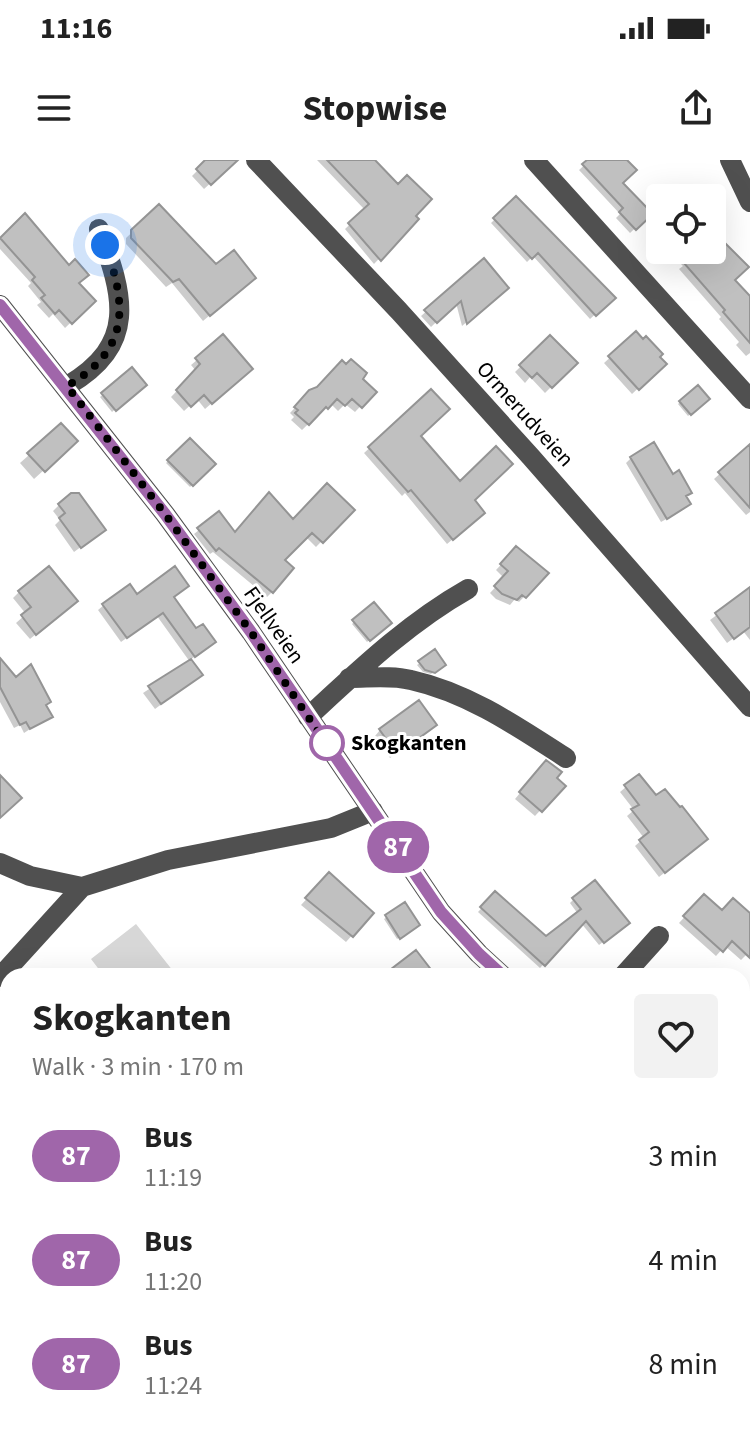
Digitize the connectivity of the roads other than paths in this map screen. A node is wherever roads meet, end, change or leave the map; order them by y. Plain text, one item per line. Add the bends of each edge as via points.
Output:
1 (256, 160) edge
2 (534, 160) edge
3 (730, 160) edge
4 (750, 202) edge
5 (99, 229) dead end
6 (0, 305) edge
7 (67, 386) junction
8 (750, 399) edge
9 (468, 589) dead end
10 (349, 678) junction
11 (750, 707) edge
12 (308, 717) junction
13 (566, 758) dead end
14 (373, 811) junction
15 (0, 863) edge
16 (82, 887) junction
17 (659, 936) dead end
18 (8, 968) edge
19 (494, 968) edge
20 (630, 968) edge

1 - 11 street, Ormerudveien via 491,412
2 - 8 street
3 - 4 street
5 - 7 street via 116,283 116,339 104,358
6 - 7 street, Fjellveien
7 - 12 street, Fjellveien
9 - 10 street via 424,616
10 - 12 street
10 - 13 street via 390,677 451,693 486,708
12 - 14 street, Fjellveien
14 - 16 street via 331,828 168,860
14 - 19 street, Fjellveien via 441,912
15 - 16 street via 30,876
16 - 18 street
17 - 20 street

